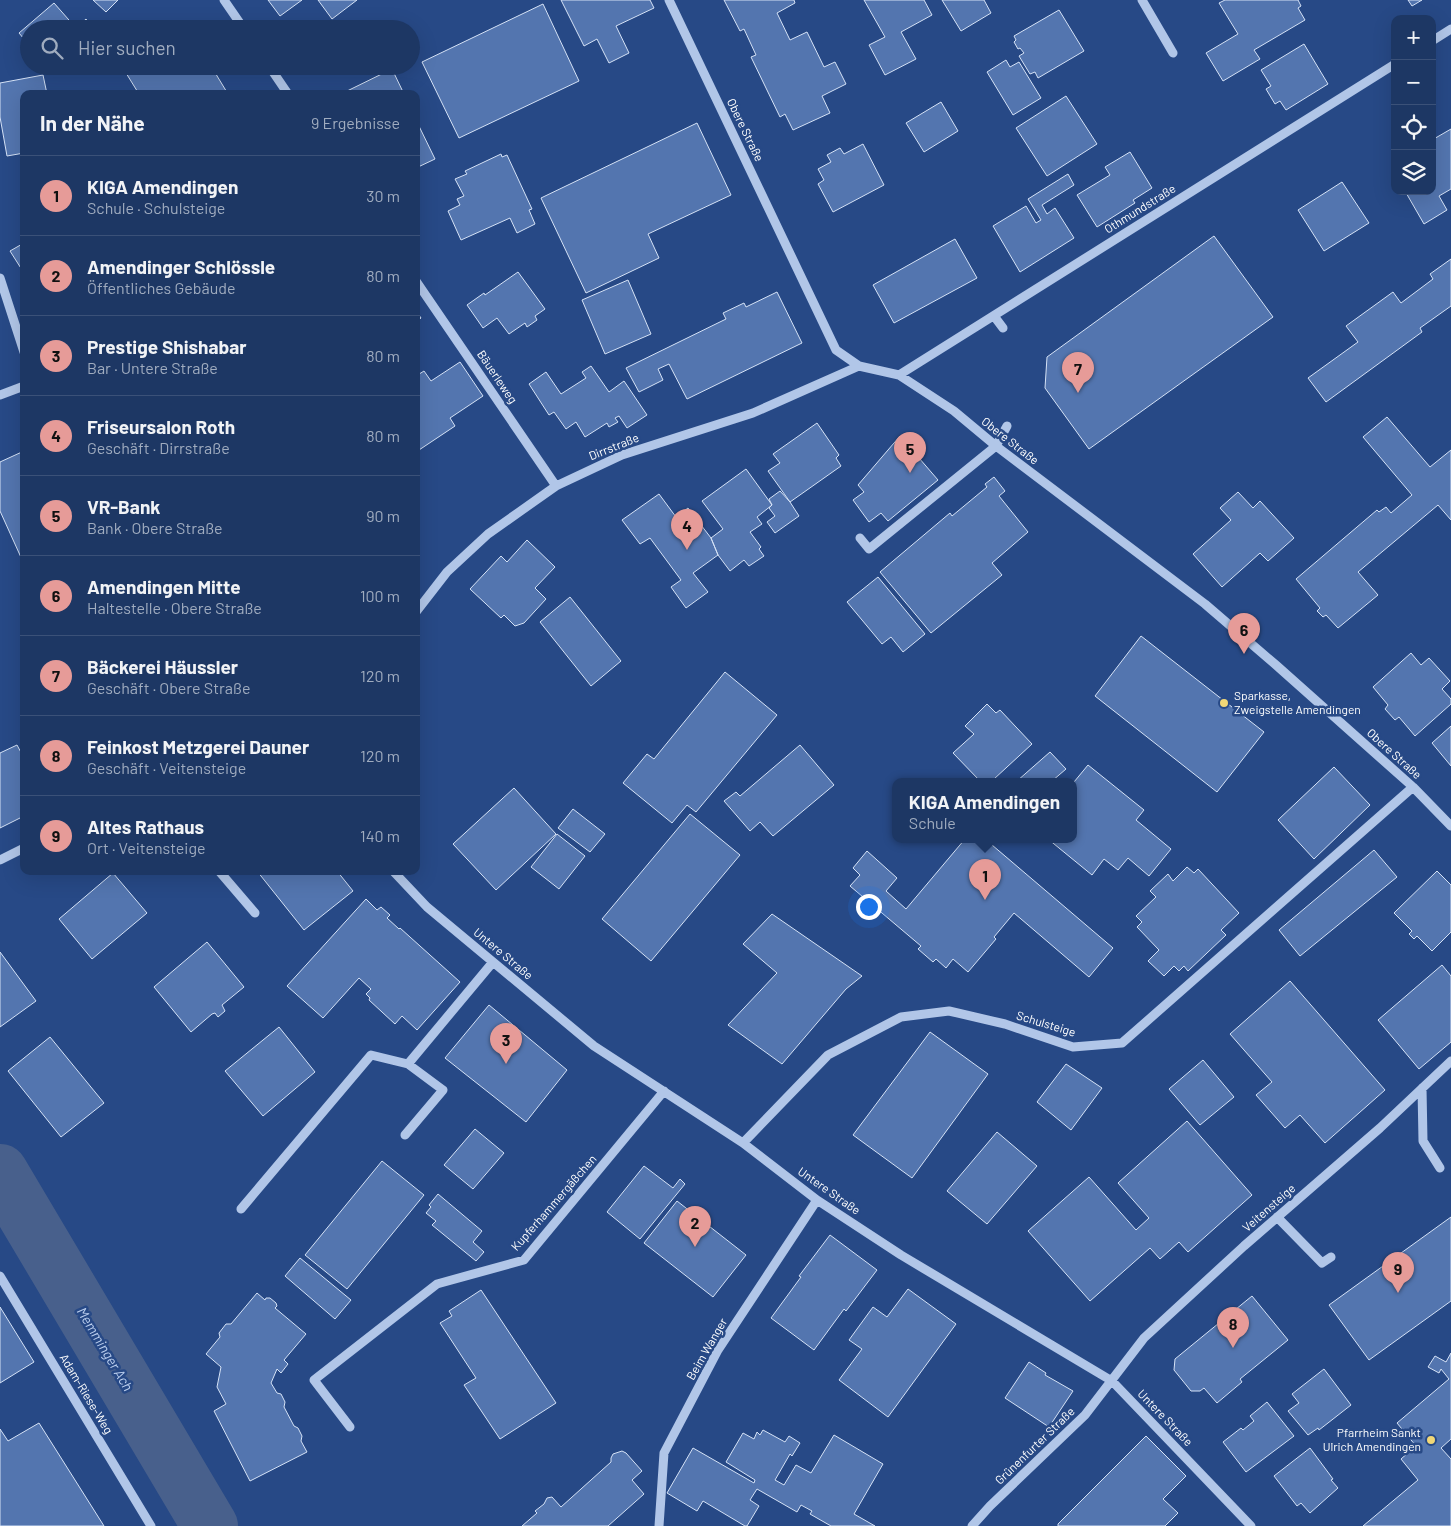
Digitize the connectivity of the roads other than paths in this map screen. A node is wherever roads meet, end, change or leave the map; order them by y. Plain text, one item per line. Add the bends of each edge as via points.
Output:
1 (224, 0) edge
2 (669, 0) edge
3 (1142, 0) edge
4 (238, 20) edge
5 (1451, 29) edge
6 (1436, 38) edge
7 (1173, 53) dead end
8 (1391, 67) edge
9 (275, 75) edge
10 (285, 90) edge
11 (0, 278) edge
12 (420, 287) edge
13 (994, 316) junction
14 (1003, 328) dead end
15 (20, 340) edge
16 (859, 366) junction
17 (899, 375) junction
18 (20, 388) edge
19 (0, 395) edge
20 (1007, 426) dead end
21 (996, 446) junction
22 (556, 486) junction
23 (860, 538) dead end
24 (420, 607) edge
25 (1413, 787) junction
26 (1451, 826) edge
27 (20, 850) edge
28 (0, 860) edge
29 (222, 875) edge
30 (397, 875) edge
31 (255, 913) dead end
32 (493, 962) junction
33 (1451, 1061) edge
34 (408, 1064) junction
35 (1422, 1088) junction
36 (664, 1091) junction
37 (405, 1135) dead end
38 (743, 1143) junction
39 (1440, 1168) dead end
40 (817, 1200) junction
41 (241, 1209) dead end
42 (1277, 1217) junction
43 (1331, 1257) dead end
44 (0, 1276) edge
45 (1112, 1381) junction
46 (350, 1427) dead end
47 (151, 1526) edge
48 (660, 1526) edge
49 (972, 1526) edge
50 (1251, 1526) edge

1 - 4 street
2 - 16 street, Obere Straße via 836,350
3 - 7 street
5 - 6 street
8 - 13 street, Othmundstraße
9 - 10 street
11 - 15 street
12 - 22 street, Bäuerleweg
13 - 14 street
13 - 17 street, Othmundstraße
16 - 17 street, Obere Straße
16 - 22 street, Dirrstraße via 753,413 622,455
17 - 21 street, Obere Straße via 954,411
18 - 19 street
20 - 21 street
21 - 23 street via 869,549
21 - 25 street, Obere Straße via 1205,604
22 - 24 street, Dirrstraße via 488,534 447,572
25 - 26 street, Obere Straße
25 - 38 street, Schulsteige via 1122,1043 1073,1047 1005,1024 949,1011 900,1016 828,1055
27 - 28 street
29 - 31 street
30 - 32 street, Untere Straße via 427,907
32 - 34 street
32 - 36 street, Untere Straße via 594,1046
33 - 35 street, Veitensteige
34 - 37 street via 443,1090
34 - 41 street via 371,1055
35 - 39 street via 1423,1141
35 - 42 street, Veitensteige
36 - 38 street, Untere Straße
36 - 46 street, Kupferhammergäßchen via 524,1260 437,1284 314,1380
38 - 40 street, Untere Straße
40 - 45 street, Untere Straße via 901,1255
40 - 48 street, Beim Wanger via 718,1350 664,1453
42 - 43 street via 1322,1263
42 - 45 street, Veitensteige via 1144,1338
44 - 47 street, Adam-Riese-Weg
45 - 49 street, Grünenfurter Straße via 1085,1415
45 - 50 street, Untere Straße

